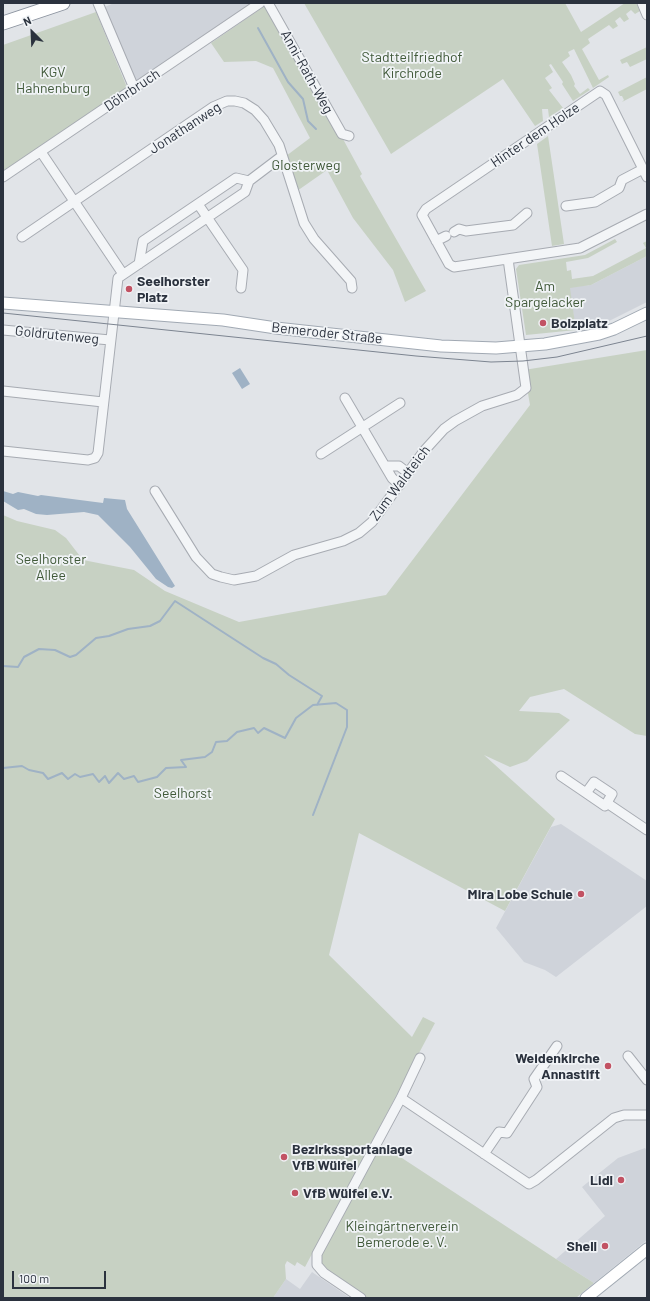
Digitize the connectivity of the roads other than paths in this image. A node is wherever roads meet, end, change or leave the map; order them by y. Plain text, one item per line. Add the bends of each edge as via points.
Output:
1 (37, 3) edge
2 (63, 3) edge
3 (98, 3) edge
4 (260, 3) edge
5 (268, 3) edge
6 (642, 3) edge
7 (3, 14) edge
8 (647, 15) edge
9 (3, 23) edge
10 (134, 88) junction
11 (349, 136) dead end
12 (41, 152) junction
13 (282, 156) junction
14 (645, 173) edge
15 (3, 177) edge
16 (249, 181) junction
17 (74, 203) junction
18 (198, 204) junction
19 (566, 206) dead end
20 (527, 212) dead end
21 (647, 214) edge
22 (208, 218) junction
23 (454, 232) dead end
24 (446, 236) dead end
25 (22, 237) dead end
26 (436, 241) junction
27 (508, 259) junction
28 (139, 264) junction
29 (123, 274) junction
30 (241, 288) dead end
31 (352, 288) dead end
32 (3, 303) edge
33 (114, 311) junction
34 (647, 313) edge
35 (3, 330) edge
36 (110, 340) junction
37 (521, 347) junction
38 (3, 392) edge
39 (346, 398) dead end
40 (104, 402) junction
41 (400, 403) dead end
42 (362, 428) junction
43 (3, 451) edge
44 (321, 454) dead end
45 (385, 466) junction
46 (408, 473) junction
47 (400, 485) junction
48 (155, 491) dead end
49 (561, 776) dead end
50 (586, 793) junction
51 (607, 803) junction
52 (647, 830) edge
53 (557, 1046) dead end
54 (628, 1056) dead end
55 (420, 1058) dead end
56 (647, 1080) edge
57 (401, 1098) junction
58 (647, 1115) edge
59 (484, 1154) junction
60 (647, 1249) edge
61 (361, 1298) edge
62 (586, 1298) edge

1 - 7 highway
2 - 9 highway
3 - 10 street
4 - 10 street, Döhrbruch
5 - 11 street, Anni-Rath-Weg via 342,134
6 - 8 street
10 - 12 street, Döhrbruch
12 - 15 street, Döhrbruch
12 - 17 street
13 - 16 street
13 - 17 street, Jonathanweg via 274,135 255,110 244,103 227,101 213,107
13 - 31 street via 304,222 314,239 351,281
14 - 19 street, Hinter dem Holze via 622,180 619,188 595,202
14 - 26 street, Hinter dem Holze via 606,95 599,92 424,210 422,216
16 - 18 street via 236,178
16 - 22 street via 245,192
17 - 25 street, Jonathanweg
17 - 29 street
18 - 22 street
18 - 28 street via 143,242
20 - 23 street via 513,225 466,231 460,229
21 - 27 street, Hinter dem Holze via 580,248
22 - 28 street
22 - 30 street via 243,270
24 - 26 street
26 - 27 street, Hinter dem Holze via 452,267
27 - 37 street
28 - 29 street
29 - 33 street via 118,278
32 - 33 main road, Bemeroder Straße
33 - 36 street
33 - 37 main road, Bemeroder Straße via 223,320 441,346
34 - 37 main road, Bemeroder Straße via 605,332
35 - 36 street, Goldrutenweg
36 - 40 street
37 - 46 street, Zum Waldteich via 526,388 517,395 482,406 455,420 434,439
38 - 40 street
39 - 42 street
40 - 43 street via 98,453 95,458 88,460
41 - 42 street
42 - 44 street
42 - 45 street
45 - 46 street via 399,466
45 - 47 street
46 - 47 street, Zum Waldteich
47 - 48 street, Zum Waldteich via 372,522 358,533 343,541 294,556 256,576 234,580 212,574 204,567
49 - 50 street
50 - 51 street via 605,806
50 - 51 street via 594,782 612,794
51 - 52 street
53 - 59 street via 534,1079 537,1088 507,1133 499,1132
54 - 56 street
55 - 57 street
57 - 59 street
57 - 61 street via 317,1254 317,1265 320,1269
58 - 59 street via 624,1115 614,1118 529,1184
60 - 62 main road

